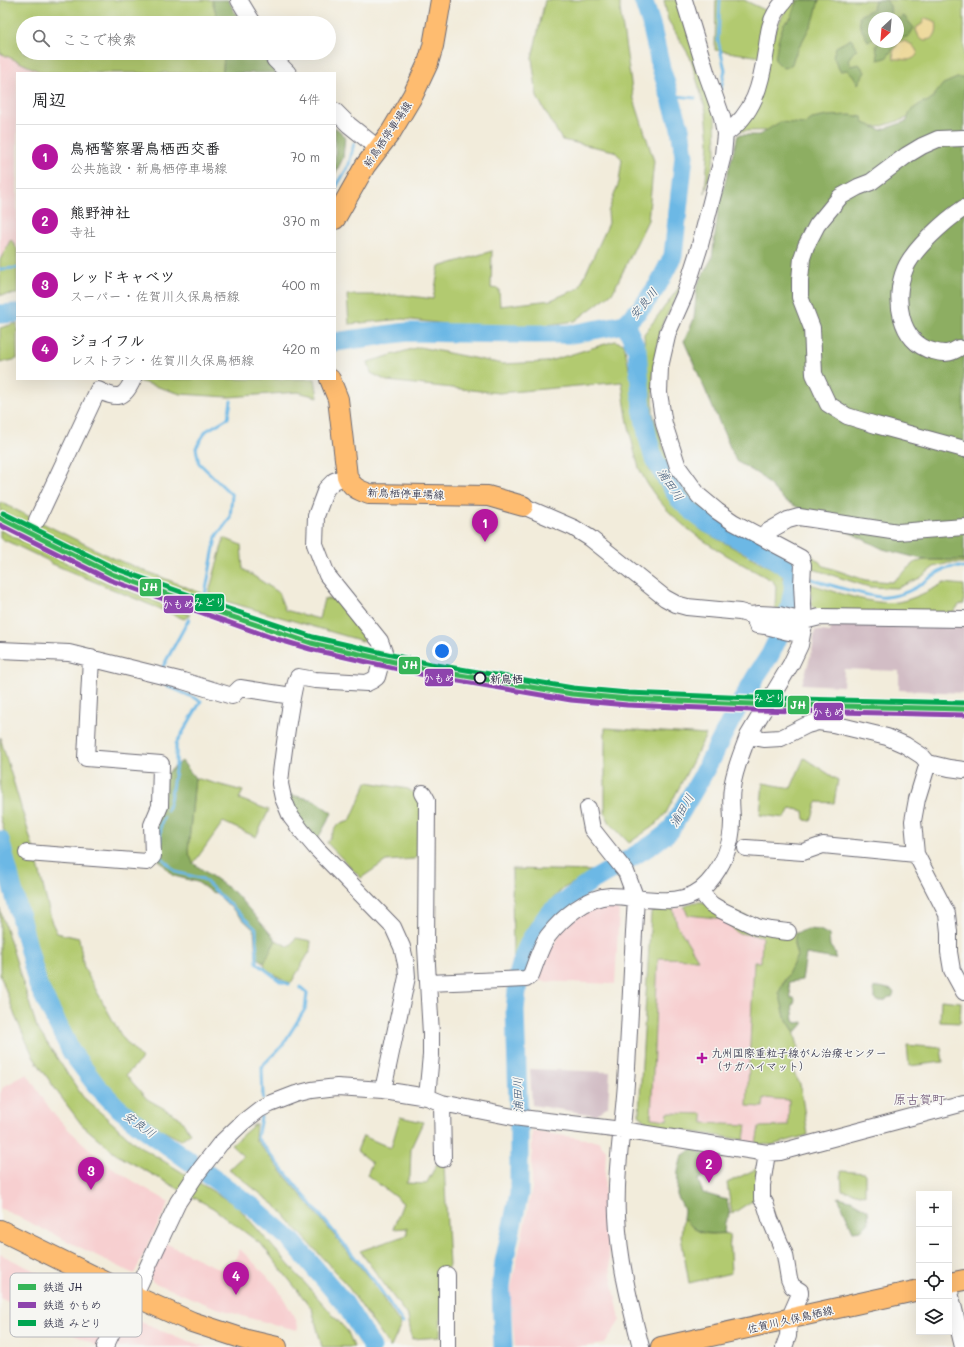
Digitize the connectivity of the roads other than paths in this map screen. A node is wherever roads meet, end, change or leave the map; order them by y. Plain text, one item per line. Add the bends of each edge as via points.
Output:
1 (239, 0) edge
2 (441, 0) edge
3 (684, 0) edge
4 (785, 0) edge
5 (249, 16) edge
6 (275, 60) edge
7 (287, 72) edge
8 (336, 111) edge
9 (725, 134) junction
10 (964, 138) edge
11 (379, 148) junction
12 (964, 208) edge
13 (336, 217) edge
14 (959, 348) dead end
15 (132, 380) edge
16 (330, 380) edge
17 (964, 448) edge
18 (347, 476) junction
19 (523, 506) joint
20 (37, 520) dead end
21 (964, 527) edge
22 (760, 536) junction
23 (964, 619) edge
24 (791, 625) junction
25 (0, 650) edge
26 (91, 658) junction
27 (292, 696) junction
28 (748, 736) junction
29 (928, 763) junction
30 (964, 770) edge
31 (423, 793) dead end
32 (588, 808) dead end
33 (746, 848) dead end
34 (27, 853) dead end
35 (916, 854) junction
36 (700, 891) junction
37 (636, 899) junction
38 (788, 932) dead end
39 (428, 983) junction
40 (964, 992) edge
41 (383, 1090) junction
42 (435, 1100) junction
43 (964, 1103) edge
44 (622, 1130) junction
45 (767, 1153) junction
46 (443, 1159) dead end
47 (0, 1230) edge
48 (87, 1273) edge
49 (447, 1275) dead end
50 (142, 1279) edge
51 (964, 1280) edge
52 (916, 1291) edge
53 (954, 1293) edge
54 (142, 1300) edge
55 (789, 1319) junction
56 (110, 1337) edge
57 (105, 1347) edge
58 (277, 1347) edge
59 (447, 1347) edge
60 (641, 1347) edge
61 (661, 1347) edge
62 (784, 1347) edge
63 (963, 1347) edge

1 - 5 street
2 - 11 main road, 新鳥栖停車場線 via 428,63 392,132
3 - 9 street via 722,117
4 - 9 street via 771,24 759,84 752,105 736,126
6 - 7 street
8 - 11 street via 349,125
9 - 22 street via 723,155 699,249 684,296 668,332 660,367 659,392 664,424 678,467 699,496 733,522
10 - 17 street via 938,139 922,146 871,182 840,197 817,225 806,246 802,258 800,297 812,328 814,374 828,404 847,416
11 - 13 main road, 新鳥栖停車場線 via 365,166
12 - 14 street via 939,226 910,258 904,270 899,293 900,316 910,337 927,350 942,354
15 - 20 street via 126,393 119,396 112,397 98,390
16 - 18 main road via 338,399
18 - 19 main road, 新鳥栖停車場線 via 358,490 369,494 488,496
18 - 27 street via 334,481 326,489 316,516 316,544 327,575 380,641 384,652 377,677 367,684 298,677
19 - 24 street via 574,528 590,538 676,604 740,612 754,618 757,625
21 - 22 street via 898,532 799,517 788,520
22 - 24 street via 801,558 802,584
23 - 24 street via 820,617
24 - 28 street via 800,645
25 - 26 street via 69,654
26 - 27 street via 232,696 240,688
26 - 34 street via 86,758 160,764 160,806 152,825 153,856 148,862
27 - 41 street via 280,784 291,817 317,849 393,927 401,942 405,958 407,977
28 - 29 street via 764,739 781,738 818,722 833,724 887,737 905,745
28 - 36 street via 731,789 732,823 729,846 716,872
29 - 30 street
29 - 35 street via 913,821
31 - 39 street via 426,800
32 - 37 street via 592,829 626,872
33 - 35 street via 803,852 823,845
35 - 40 street via 947,914 952,970
36 - 37 street via 678,900
36 - 38 street via 711,904 757,927
37 - 39 street via 609,896 594,899 575,910 547,937 531,975 519,980
37 - 44 street
39 - 42 street via 432,1034 430,1074
41 - 42 street
41 - 50 street via 337,1087 312,1090 270,1104 242,1123 220,1144 183,1194
42 - 44 street via 513,1117
42 - 46 street
43 - 45 street via 780,1152
44 - 45 street
44 - 60 street via 618,1149 616,1190 618,1231 624,1273
45 - 55 street via 762,1199 784,1255 789,1279 792,1286 800,1291
47 - 48 main road
49 - 59 street
51 - 53 main road
52 - 55 main road, 佐賀川久保鳥栖線
53 - 63 street
54 - 58 main road via 192,1322
55 - 61 main road, 佐賀川久保鳥栖線
55 - 62 street via 788,1336
56 - 57 street

